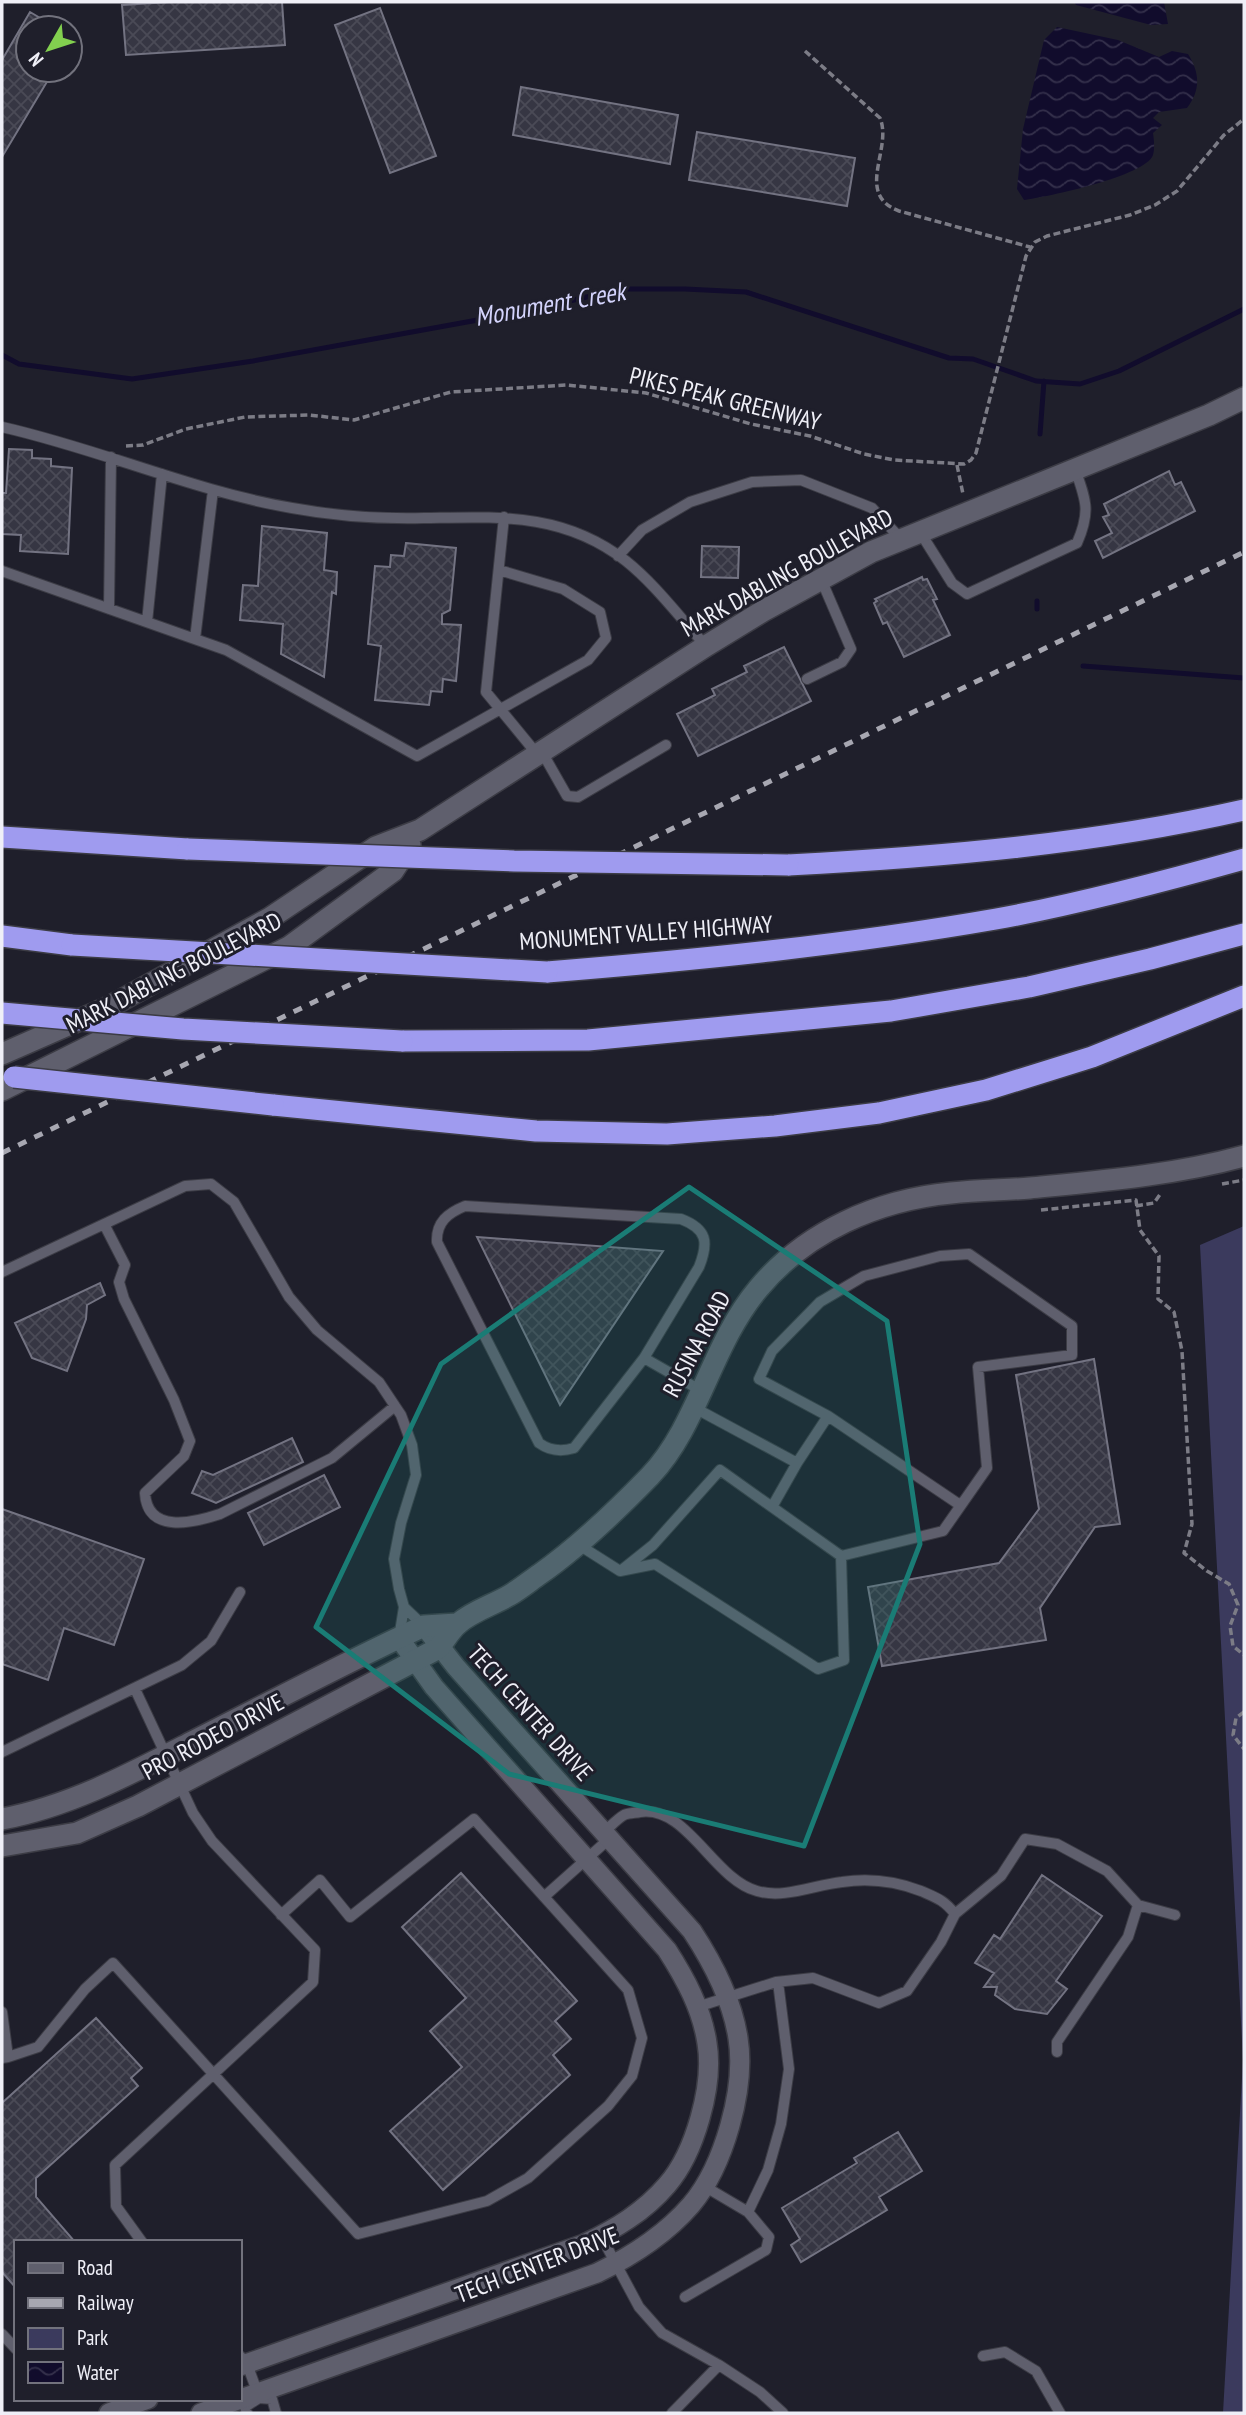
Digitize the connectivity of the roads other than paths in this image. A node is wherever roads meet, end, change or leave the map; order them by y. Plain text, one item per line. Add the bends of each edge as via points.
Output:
1 (1244, 398) edge
2 (2, 427) edge
3 (111, 457) junction
4 (1075, 469) junction
5 (162, 474) junction
6 (213, 490) junction
7 (504, 517) junction
8 (910, 535) junction
9 (618, 556) junction
10 (499, 569) junction
11 (2, 571) edge
12 (821, 579) junction
13 (109, 609) junction
14 (147, 622) junction
15 (195, 639) junction
16 (706, 646) junction
17 (807, 679) dead end
18 (499, 708) junction
19 (666, 745) dead end
20 (540, 753) junction
21 (1244, 810) edge
22 (420, 830) junction
23 (2, 837) edge
24 (1244, 859) edge
25 (1244, 934) edge
26 (2, 936) edge
27 (1244, 996) edge
28 (2, 1013) edge
29 (2, 1054) edge
30 (2, 1076) edge
31 (2, 1090) edge
32 (1244, 1156) edge
33 (104, 1224) junction
34 (2, 1272) edge
35 (644, 1358) junction
36 (696, 1399) junction
37 (395, 1406) junction
38 (828, 1416) junction
39 (797, 1464) junction
40 (960, 1505) junction
41 (772, 1507) junction
42 (579, 1545) junction
43 (841, 1556) junction
44 (620, 1571) junction
45 (240, 1592) dead end
46 (404, 1607) junction
47 (457, 1624) junction
48 (424, 1626) junction
49 (399, 1638) junction
50 (439, 1648) junction
51 (415, 1661) junction
52 (135, 1689) junction
53 (2, 1752) edge
54 (165, 1756) junction
55 (180, 1784) junction
56 (2, 1819) edge
57 (607, 1836) junction
58 (2, 1846) edge
59 (587, 1859) junction
60 (545, 1896) junction
61 (1138, 1905) junction
62 (955, 1914) junction
63 (281, 1915) junction
64 (1175, 1915) dead end
65 (778, 1982) junction
66 (726, 1997) junction
67 (697, 2007) junction
68 (2, 2012) edge
69 (1057, 2052) dead end
70 (5, 2057) edge
71 (214, 2074) junction
72 (703, 2185) junction
73 (748, 2212) junction
74 (601, 2236) junction
75 (141, 2240) edge
76 (614, 2264) junction
77 (685, 2297) dead end
78 (2, 2334) edge
79 (14, 2347) edge
80 (984, 2356) dead end
81 (242, 2362) edge
82 (719, 2365) junction
83 (258, 2396) junction
84 (142, 2401) edge
85 (241, 2401) edge
86 (242, 2401) edge
87 (109, 2413) edge
88 (201, 2413) edge
89 (247, 2413) edge
90 (276, 2413) edge
91 (672, 2413) edge
92 (783, 2413) edge
93 (1060, 2413) edge

1 - 4 street, MARK DABLING BOULEVARD
2 - 3 lane
3 - 5 lane
3 - 13 lane
4 - 8 street, MARK DABLING BOULEVARD
4 - 8 lane via 1087,501 1084,527 1076,543 967,594
5 - 6 lane
5 - 14 lane
6 - 7 lane via 333,514
6 - 15 lane
7 - 9 lane via 563,528
7 - 10 lane
8 - 9 lane via 872,508 801,480 752,482 690,502 642,530
8 - 12 street, MARK DABLING BOULEVARD
9 - 16 lane
10 - 18 lane via 486,692
10 - 18 lane via 564,589 600,612 606,638 588,660
11 - 13 lane
12 - 16 street, MARK DABLING BOULEVARD
12 - 17 lane via 851,649 842,663
13 - 14 lane
14 - 15 lane
15 - 18 lane via 226,650 417,756
16 - 20 street, MARK DABLING BOULEVARD
18 - 20 lane
19 - 20 lane via 578,797 568,796
20 - 22 street, MARK DABLING BOULEVARD
21 - 23 highway, bridge via 1055,844 788,865 514,861
22 - 29 street, MARK DABLING BOULEVARD via 376,847 270,918 108,1007
22 - 31 street, MARK DABLING BOULEVARD via 393,871 289,947
24 - 26 highway, MONUMENT VALLEY HIGHWAY, bridge via 997,918 832,944 547,972 72,945
25 - 28 highway, bridge via 1029,987 891,1011 588,1040 402,1041
27 - 30 highway, bridge via 1092,1058 986,1090 878,1113 667,1134 536,1131
32 - 36 street, RUSINA ROAD via 1185,1169 952,1193 875,1208 812,1240 757,1289 734,1323
33 - 34 lane
33 - 37 lane via 186,1186 211,1184 233,1202 289,1297 317,1330 379,1382
33 - 37 lane via 125,1265 119,1282 124,1299 190,1441 184,1456 145,1493 145,1505 153,1515 176,1524 220,1514 332,1458
35 - 35 lane via 574,1448 565,1451 538,1443 437,1242 441,1222 465,1206 681,1219 694,1224 701,1231 705,1253
35 - 36 lane
36 - 39 lane
36 - 42 street, RUSINA ROAD via 676,1442 653,1473
37 - 46 lane via 412,1445 416,1475 394,1559
38 - 39 lane
38 - 40 lane
38 - 40 lane via 759,1379 772,1352 820,1301 863,1276 940,1256 969,1254 1072,1326 1072,1355 978,1367 987,1468
39 - 41 lane
40 - 43 lane via 943,1531
41 - 43 lane
41 - 44 lane via 720,1470 653,1545
42 - 44 lane
42 - 47 street, RUSINA ROAD via 509,1595
43 - 44 lane via 844,1660 818,1668 655,1564
45 - 52 lane via 211,1641 182,1665
46 - 48 lane
46 - 49 lane
47 - 48 street, RUSINA ROAD
47 - 50 street, RUSINA ROAD
48 - 49 street, PRO RODEO DRIVE
48 - 50 street, TECH CENTER DRIVE
49 - 51 street, TECH CENTER DRIVE
49 - 54 street, PRO RODEO DRIVE
50 - 51 street, PRO RODEO DRIVE
50 - 57 street, TECH CENTER DRIVE
51 - 55 street, PRO RODEO DRIVE
51 - 59 street, TECH CENTER DRIVE
52 - 53 lane
52 - 54 lane
54 - 55 lane
54 - 56 street, PRO RODEO DRIVE via 75,1799
55 - 58 street, PRO RODEO DRIVE via 77,1833
55 - 63 lane via 212,1841
57 - 59 lane
57 - 62 lane via 625,1814 646,1811 668,1817 692,1836 714,1863 757,1891 893,1881 946,1902
57 - 66 street, TECH CENTER DRIVE via 691,1931 711,1961
59 - 60 lane
59 - 67 street, TECH CENTER DRIVE via 667,1950
60 - 63 lane via 474,1819 350,1917 320,1880
60 - 71 lane via 628,1990 642,2038 632,2076 608,2106 528,2178 487,2201 358,2234
61 - 62 lane via 1107,1871 1057,1844 1025,1839 1001,1876
61 - 64 lane
61 - 69 lane via 1128,1937 1057,2042
62 - 65 lane via 908,1991 879,2003 813,1978
63 - 71 lane via 316,1950 313,1982
65 - 66 lane
65 - 73 lane via 789,2069 768,2170
66 - 67 lane
66 - 72 street, TECH CENTER DRIVE via 738,2039 739,2078 732,2122
67 - 74 street, TECH CENTER DRIVE via 707,2043 708,2076 702,2113 685,2156 658,2194
68 - 70 lane
70 - 71 lane via 38,2046 113,1963
71 - 75 lane via 115,2165 116,2206
72 - 73 lane
72 - 76 street, TECH CENTER DRIVE via 692,2204 658,2236
73 - 77 lane via 769,2237 766,2250
74 - 76 lane
74 - 81 street, TECH CENTER DRIVE
76 - 82 lane via 639,2307 662,2333
76 - 83 street, TECH CENTER DRIVE
78 - 79 lane
80 - 93 lane via 1006,2352 1036,2371
81 - 83 lane
82 - 91 lane
82 - 92 lane
83 - 86 street, TECH CENTER DRIVE
83 - 89 lane via 245,2407
83 - 90 lane via 272,2399
84 - 87 street
85 - 88 street, TECH CENTER DRIVE

